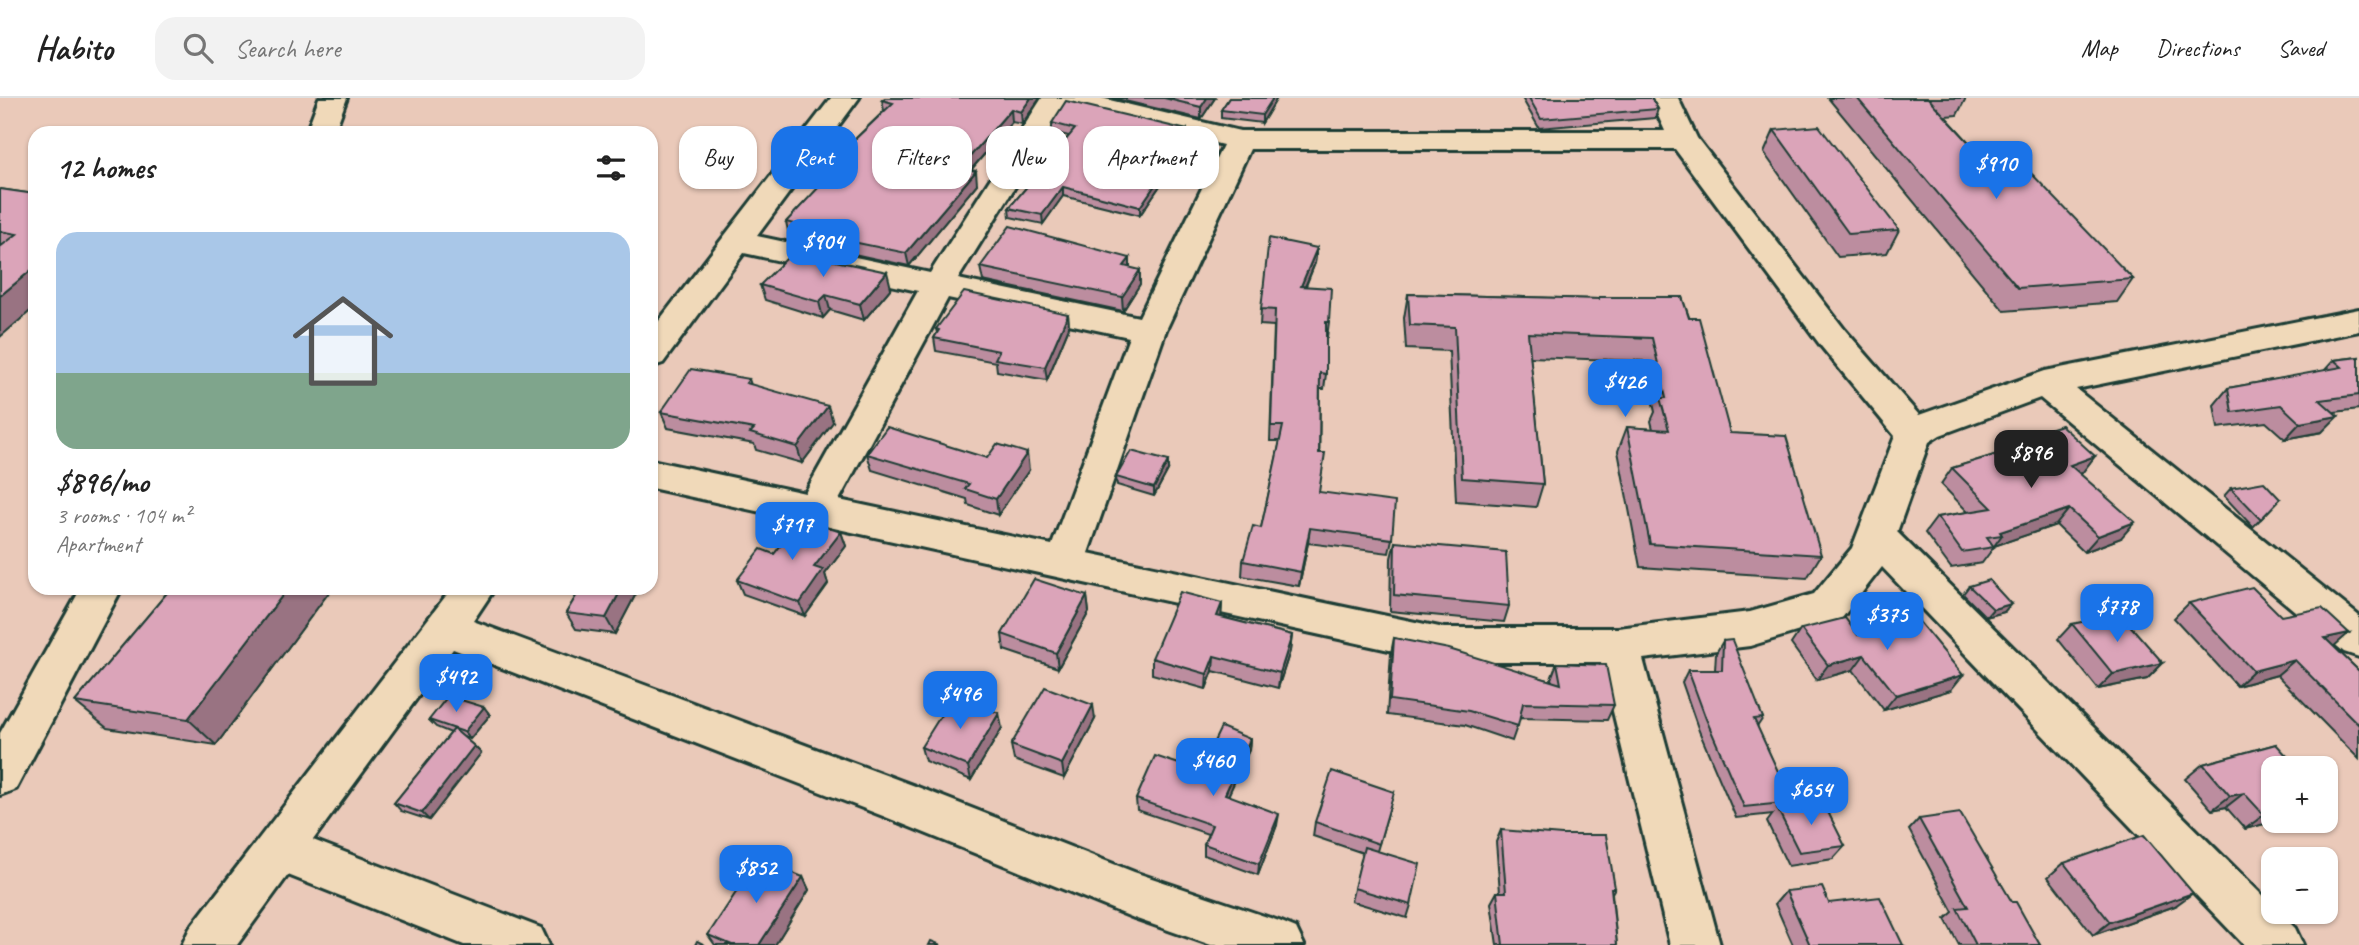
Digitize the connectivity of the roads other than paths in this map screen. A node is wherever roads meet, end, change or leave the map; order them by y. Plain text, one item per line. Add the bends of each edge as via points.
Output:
1 (333, 98) edge
2 (845, 98) edge
3 (1056, 98) edge
4 (1066, 98) edge
5 (1664, 98) edge
6 (323, 126) edge
7 (1240, 140) junction
8 (1683, 140) junction
9 (737, 242) junction
10 (937, 285) junction
11 (2353, 328) edge
12 (1149, 330) junction
13 (658, 346) edge
14 (2045, 383) junction
15 (1914, 434) junction
16 (658, 476) edge
17 (814, 510) junction
18 (1876, 536) junction
19 (1064, 565) junction
20 (98, 595) edge
21 (470, 595) edge
22 (445, 628) junction
23 (2359, 640) edge
24 (1618, 645) junction
25 (0, 775) edge
26 (279, 849) junction
27 (2265, 943) edge
28 (207, 945) edge
29 (524, 945) edge
30 (1279, 945) edge
31 (1695, 945) edge

1 - 6 street
2 - 9 street
3 - 10 street
4 - 7 street
5 - 8 street
7 - 8 street
7 - 12 street
8 - 15 street via 1833,338
9 - 10 street
9 - 13 street
10 - 12 street
10 - 17 street
11 - 14 street
12 - 19 street
14 - 15 street
14 - 23 street
15 - 18 street
16 - 17 street
17 - 19 street
18 - 24 street via 1869,555 1828,606 1750,629
18 - 27 street
19 - 24 street via 1444,645
20 - 25 street
21 - 22 street
22 - 26 street
22 - 30 street via 1133,895
24 - 31 street
26 - 28 street
26 - 29 street

